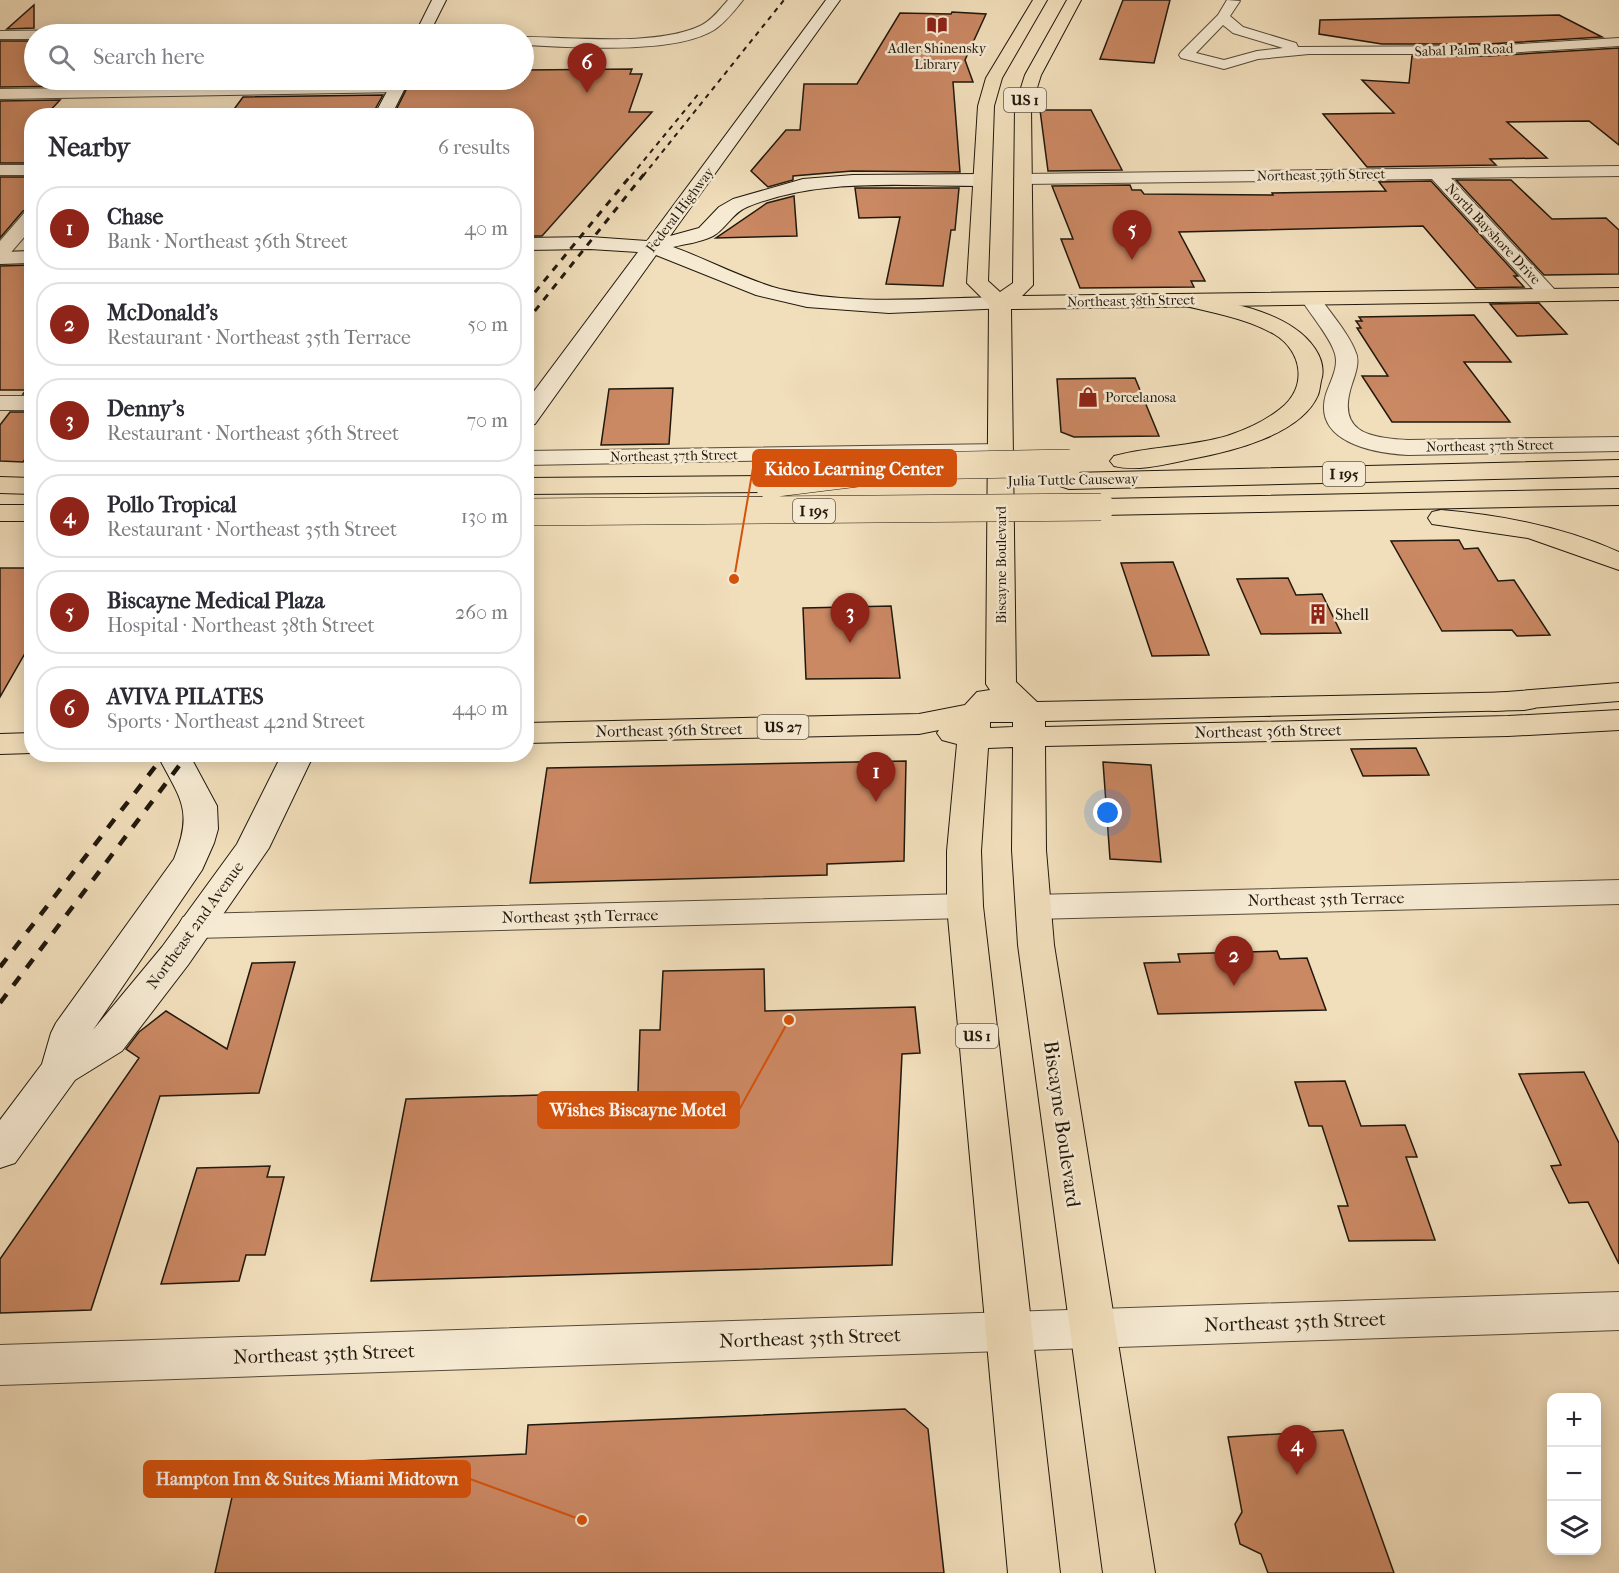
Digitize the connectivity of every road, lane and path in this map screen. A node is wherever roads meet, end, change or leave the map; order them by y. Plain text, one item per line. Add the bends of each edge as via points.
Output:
1 (440, 0) edge
2 (736, 0) edge
3 (833, 0) edge
4 (1040, 0) edge
5 (1074, 0) edge
6 (1234, 0) edge
7 (1223, 17) junction
8 (427, 24) edge
9 (0, 35) edge
10 (24, 35) edge
11 (534, 41) edge
12 (1619, 42) edge
13 (1309, 50) junction
14 (205, 90) edge
15 (395, 90) edge
16 (141, 92) junction
17 (0, 94) edge
18 (999, 102) junction
19 (127, 108) edge
20 (386, 108) edge
21 (0, 170) edge
22 (24, 170) edge
23 (1619, 171) edge
24 (1437, 174) junction
25 (1023, 179) junction
26 (982, 180) junction
27 (24, 225) edge
28 (706, 232) junction
29 (534, 244) edge
30 (652, 247) junction
31 (0, 253) edge
32 (24, 257) edge
33 (0, 258) edge
34 (730, 277) junction
35 (1619, 294) edge
36 (1549, 295) junction
37 (1311, 299) junction
38 (1190, 300) junction
39 (1000, 303) junction
40 (24, 402) edge
41 (0, 403) edge
42 (534, 408) edge
43 (1619, 444) edge
44 (1001, 451) junction
45 (534, 458) edge
46 (1619, 468) edge
47 (1070, 472) junction
48 (0, 486) edge
49 (24, 486) edge
50 (534, 486) edge
51 (1619, 497) edge
52 (1193, 506) junction
53 (534, 512) edge
54 (0, 513) edge
55 (24, 513) edge
56 (1619, 562) edge
57 (1001, 684) junction
58 (1619, 692) edge
59 (1619, 700) edge
60 (1494, 702) junction
61 (1619, 720) edge
62 (1029, 724) junction
63 (974, 726) junction
64 (534, 733) edge
65 (24, 743) edge
66 (0, 744) edge
67 (177, 762) edge
68 (294, 762) edge
69 (1619, 892) edge
70 (965, 906) junction
71 (1033, 907) junction
72 (195, 926) junction
73 (61, 1069) junction
74 (0, 1151) edge
75 (1619, 1311) edge
76 (1092, 1330) junction
77 (1009, 1333) junction
78 (0, 1365) edge
79 (1034, 1573) edge
80 (1129, 1573) edge

1 - 8 main road
2 - 11 street via 713,24 691,33 642,40
3 - 30 main road, Federal Highway
4 - 18 main road, US 1 via 1003,62
5 - 25 main road, US 1 via 1026,92
6 - 7 street
7 - 13 street via 1238,30
7 - 13 street via 1186,55 1224,65 1257,55
9 - 10 street
12 - 13 street, Sabal Palm Road via 1488,50
14 - 16 street
15 - 20 main road
16 - 17 street
16 - 19 street
18 - 25 main road via 1006,171
18 - 26 main road, US 1 via 983,119
21 - 22 street
23 - 24 street, Northeast 39th Street
24 - 25 street, Northeast 39th Street
24 - 36 street, North Bayshore Drive
25 - 39 main road, US 1 via 1023,285
26 - 28 main road via 803,185 740,203
26 - 39 main road, US 1 via 977,283
27 - 31 street
28 - 30 main road
28 - 34 main road via 705,247
29 - 30 main road
30 - 34 main road, Northeast 38th Street
30 - 42 main road, Federal Highway
32 - 33 main road
34 - 39 main road, Northeast 38th Street via 763,291 818,302
35 - 36 main road, Northeast 38th Street
36 - 37 main road, Northeast 38th Street
37 - 38 main road, Northeast 38th Street
37 - 43 street, Northeast 37th Street via 1348,361 1335,412 1342,428 1362,439 1406,447
38 - 39 main road, Northeast 38th Street
38 - 47 main road via 1265,322 1292,336 1311,364 1305,399 1263,431 1231,442
39 - 44 main road, Biscayne Boulevard
40 - 41 street
44 - 45 street, Northeast 37th Street
44 - 57 main road, Biscayne Boulevard
46 - 47 main road, Julia Tuttle Causeway / I 195
47 - 50 main road, Julia Tuttle Causeway / I 195, bridge via 768,484
48 - 49 main road
51 - 52 main road, Julia Tuttle Causeway / I 195
52 - 53 main road, Julia Tuttle Causeway / I 195, bridge
52 - 56 main road via 1474,521 1544,535
54 - 55 main road
57 - 62 main road
57 - 63 main road
58 - 60 main road
59 - 60 main road, Northeast 36th Street
60 - 62 main road, Northeast 36th Street
61 - 62 main road, Northeast 36th Street via 1508,726
62 - 63 main road, Northeast 36th Street
62 - 71 main road, Biscayne Boulevard
63 - 64 main road, Northeast 36th Street / US 27
63 - 70 main road, US 1 via 964,851
65 - 66 main road
67 - 73 main road, Northeast 2nd Avenue via 203,808 202,834 190,862 70,1033
68 - 72 main road, Northeast 2nd Avenue via 252,848
69 - 71 street, Northeast 35th Terrace
70 - 72 street, Northeast 35th Terrace
70 - 77 main road, US 1
71 - 76 main road, Biscayne Boulevard
72 - 73 main road, Northeast 2nd Avenue via 108,1040
73 - 74 main road, Northeast 2nd Avenue
75 - 76 street, Northeast 35th Street
76 - 77 street, Northeast 35th Street
76 - 80 main road, Biscayne Boulevard
77 - 78 street, Northeast 35th Street
77 - 79 main road, US 1

